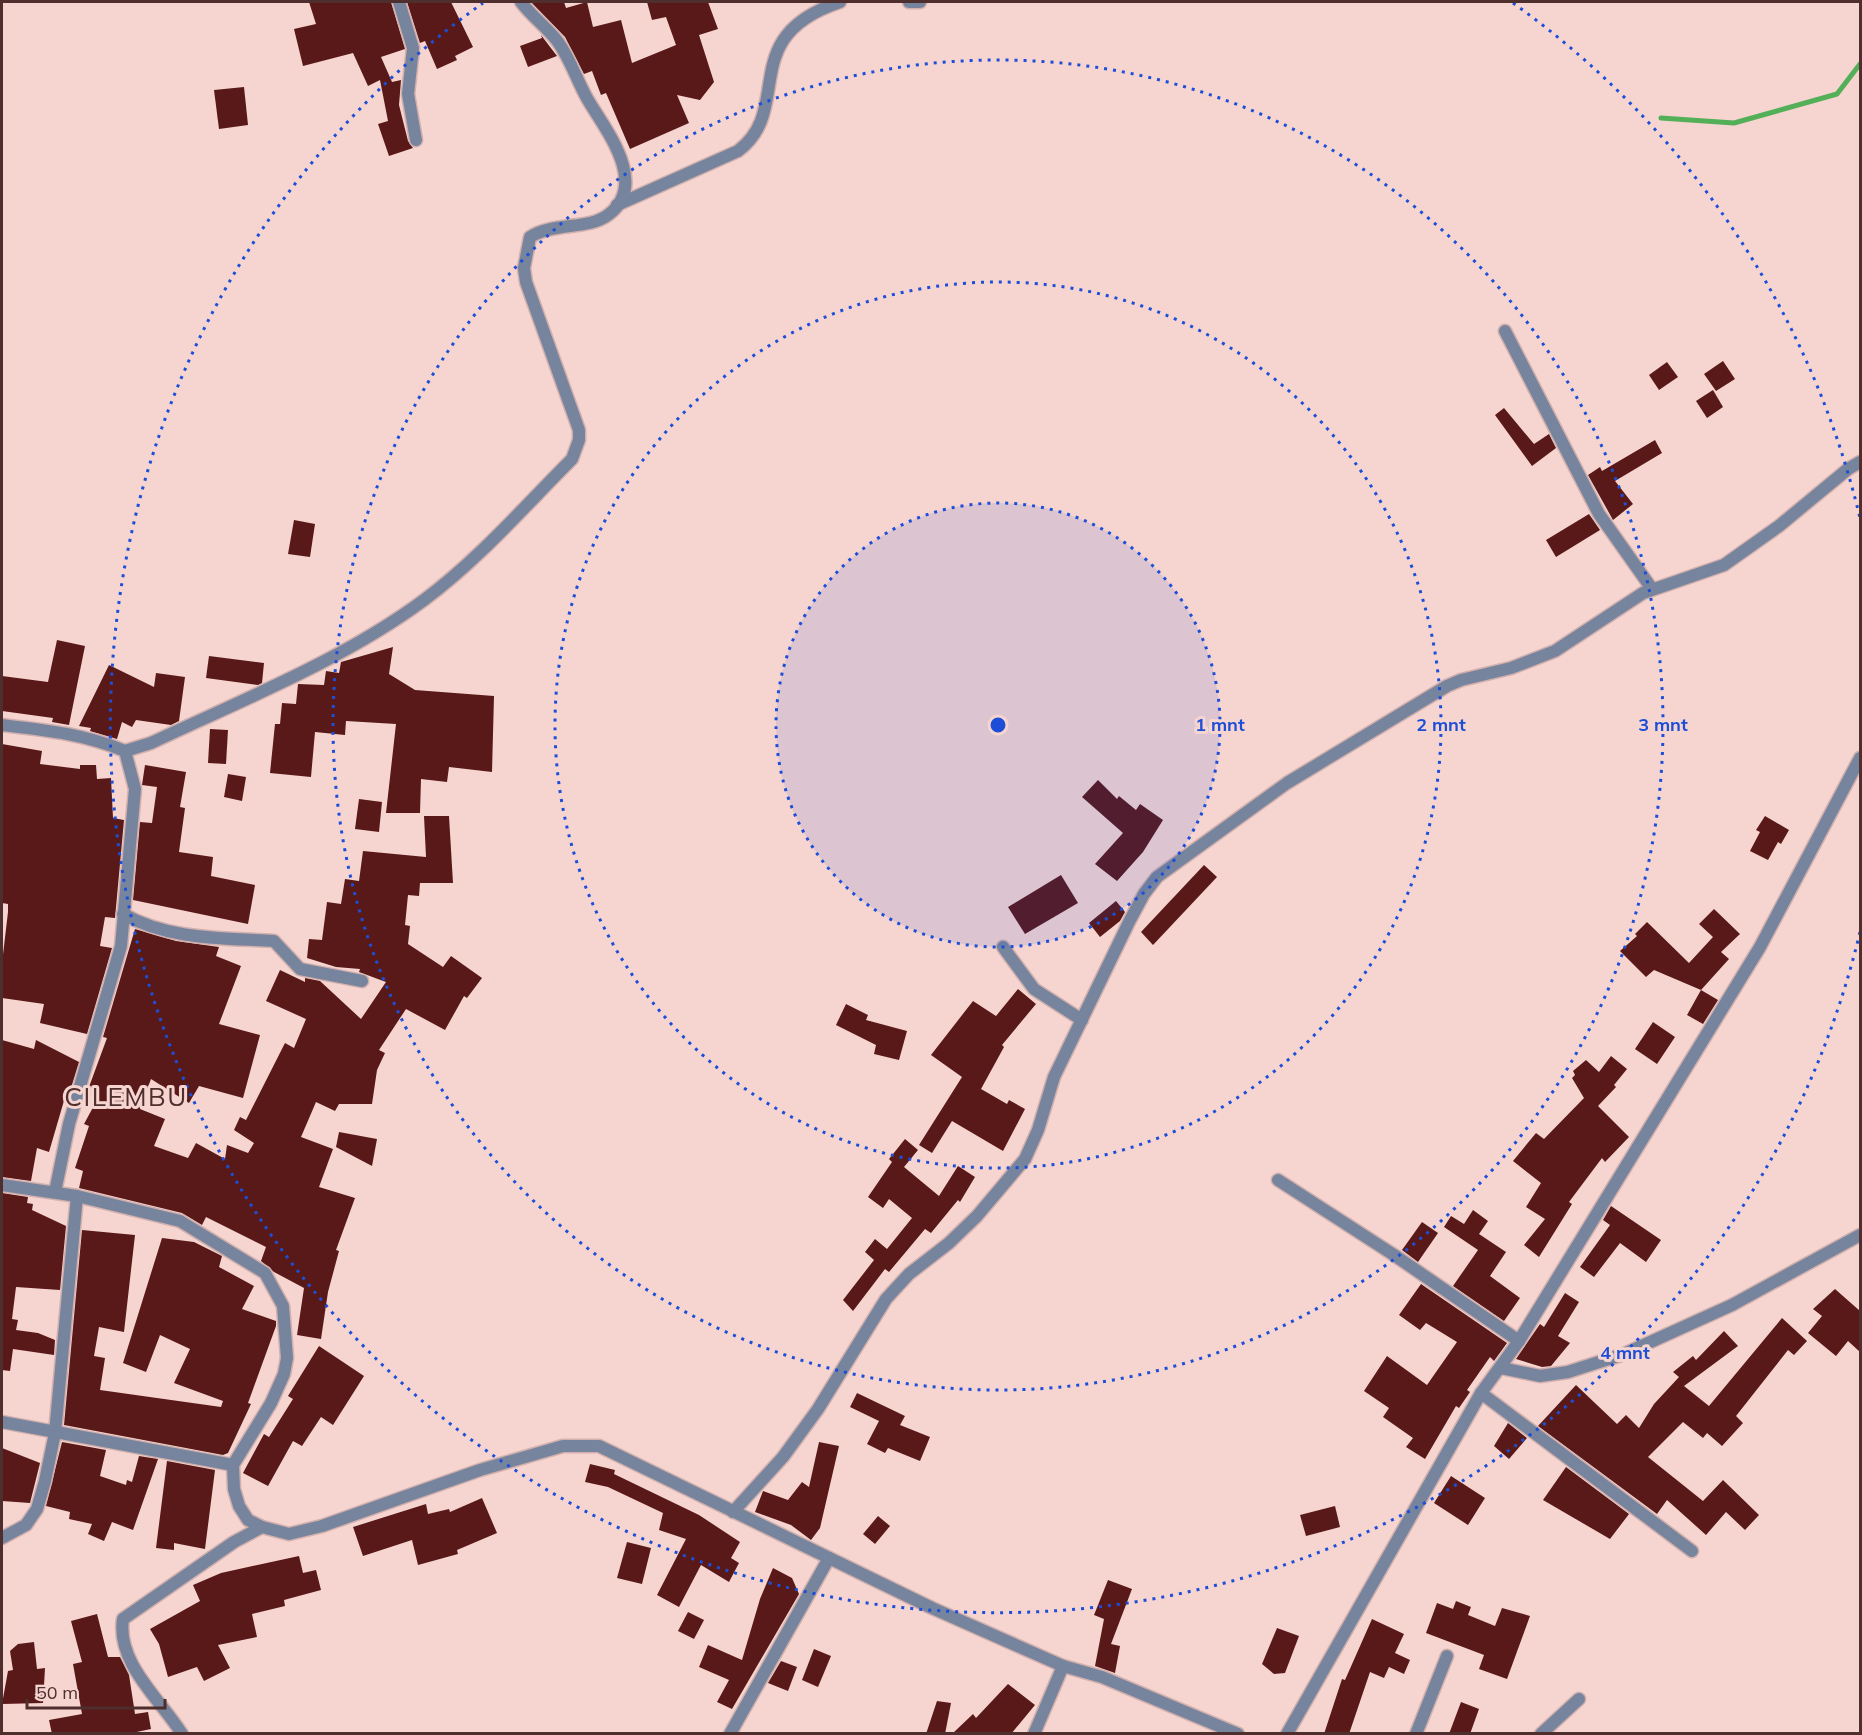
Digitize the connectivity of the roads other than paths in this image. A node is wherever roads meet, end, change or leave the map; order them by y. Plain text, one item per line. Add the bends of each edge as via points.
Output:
1 (399, 2) edge
2 (521, 2) edge
3 (840, 2) edge
4 (909, 2) edge
5 (920, 2) edge
6 (416, 140) dead end
7 (617, 205) junction
8 (1505, 331) dead end
9 (1860, 462) edge
10 (1652, 589) junction
11 (2, 725) edge
12 (125, 752) junction
13 (1860, 758) edge
14 (123, 914) junction
15 (1003, 947) dead end
16 (362, 981) dead end
17 (1082, 1020) junction
18 (1278, 1180) dead end
19 (2, 1185) edge
20 (55, 1192) junction
21 (77, 1196) junction
22 (1860, 1235) edge
23 (1519, 1341) junction
24 (1501, 1368) junction
25 (1481, 1393) junction
26 (2, 1422) edge
27 (55, 1432) junction
28 (233, 1465) junction
29 (733, 1512) junction
30 (262, 1527) junction
31 (2, 1538) edge
32 (1692, 1551) dead end
33 (829, 1558) junction
34 (1447, 1656) dead end
35 (1063, 1666) junction
36 (1579, 1699) dead end
37 (182, 1734) edge
38 (730, 1734) edge
39 (1034, 1734) edge
40 (1238, 1734) edge
41 (1287, 1734) edge
42 (1416, 1734) edge
43 (1541, 1734) edge

1 - 6 street via 413,48 408,94
2 - 7 street via 559,44 617,147 624,192
3 - 7 street via 816,10 796,24 778,47 759,129 751,141 738,151
4 - 5 street
7 - 12 street via 608,215 593,221 542,229 530,237 526,253 526,282 579,430 572,459 489,544 423,601 332,657
8 - 10 street via 1599,514
9 - 10 street via 1724,565
10 - 17 street via 1555,651 1447,686 1287,783 1165,871 1144,894
11 - 12 street via 70,733 97,739
12 - 14 street via 135,789
13 - 23 street via 1760,947
14 - 16 street via 162,931 274,941 300,969
14 - 20 street via 117,966 69,1124
15 - 17 street via 1034,989
17 - 29 street via 1054,1077 1025,1159 977,1216 886,1299 818,1409 783,1457
18 - 23 street
19 - 20 street
20 - 21 street
21 - 27 street
21 - 28 street via 180,1221 265,1273 276,1288 283,1306 287,1358 284,1374
22 - 24 street via 1714,1314 1624,1354 1568,1372 1540,1376
23 - 24 street
24 - 25 street
25 - 32 street
25 - 41 street
26 - 27 street
27 - 28 street
27 - 31 street via 38,1509 26,1525
28 - 30 street via 239,1506 248,1520
29 - 30 street via 599,1446 572,1445 480,1470 322,1526 289,1534
29 - 33 street
30 - 37 street via 123,1619 122,1640 130,1660
33 - 35 street
33 - 38 street
34 - 42 street
35 - 39 street
35 - 40 street via 1102,1677
36 - 43 street

